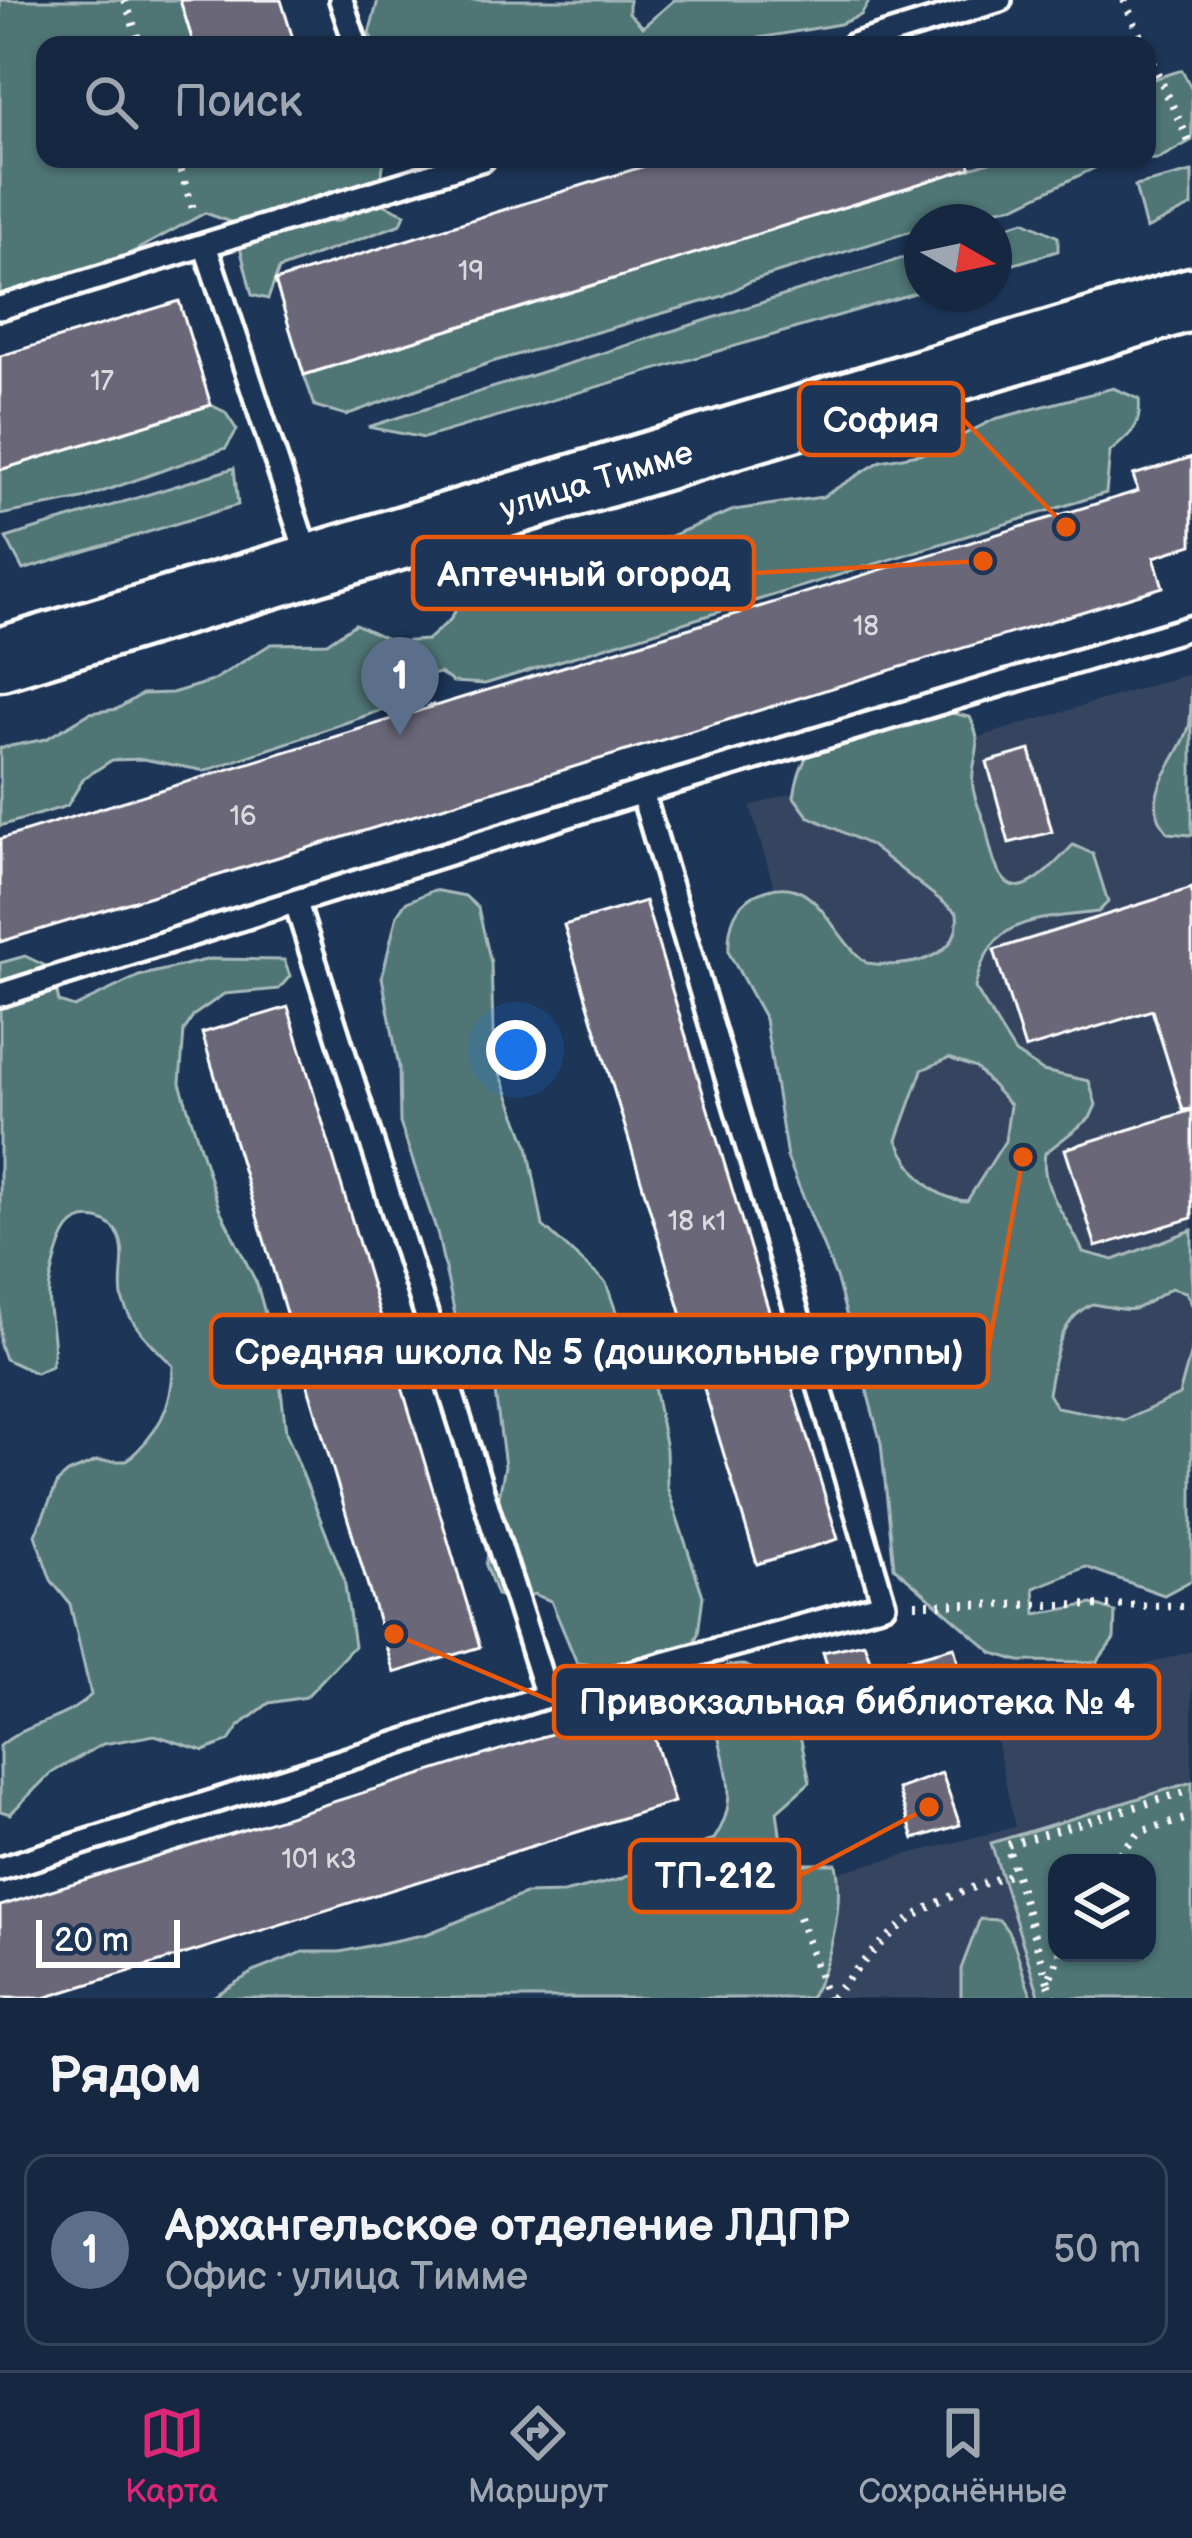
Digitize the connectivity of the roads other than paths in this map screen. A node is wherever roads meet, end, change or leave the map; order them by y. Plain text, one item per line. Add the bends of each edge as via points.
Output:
1 (341, 0) edge
2 (1000, 0) edge
3 (353, 36) edge
4 (882, 36) edge
5 (396, 168) edge
6 (453, 168) edge
7 (401, 184) junction
8 (205, 245) junction
9 (1192, 299) edge
10 (0, 308) edge
11 (310, 565) junction
12 (1192, 627) edge
13 (0, 659) edge
14 (641, 792) junction
15 (296, 903) junction
16 (0, 995) edge
17 (547, 1696) junction
18 (0, 1870) edge

1 - 3 lane
2 - 4 lane
5 - 7 lane
6 - 7 lane
7 - 8 lane
8 - 10 lane
8 - 11 lane
9 - 11 main road, улица Тимме
11 - 13 main road, улица Тимме
12 - 14 lane
14 - 15 lane
14 - 17 lane via 884,1604
15 - 16 lane
15 - 17 lane
17 - 18 lane

